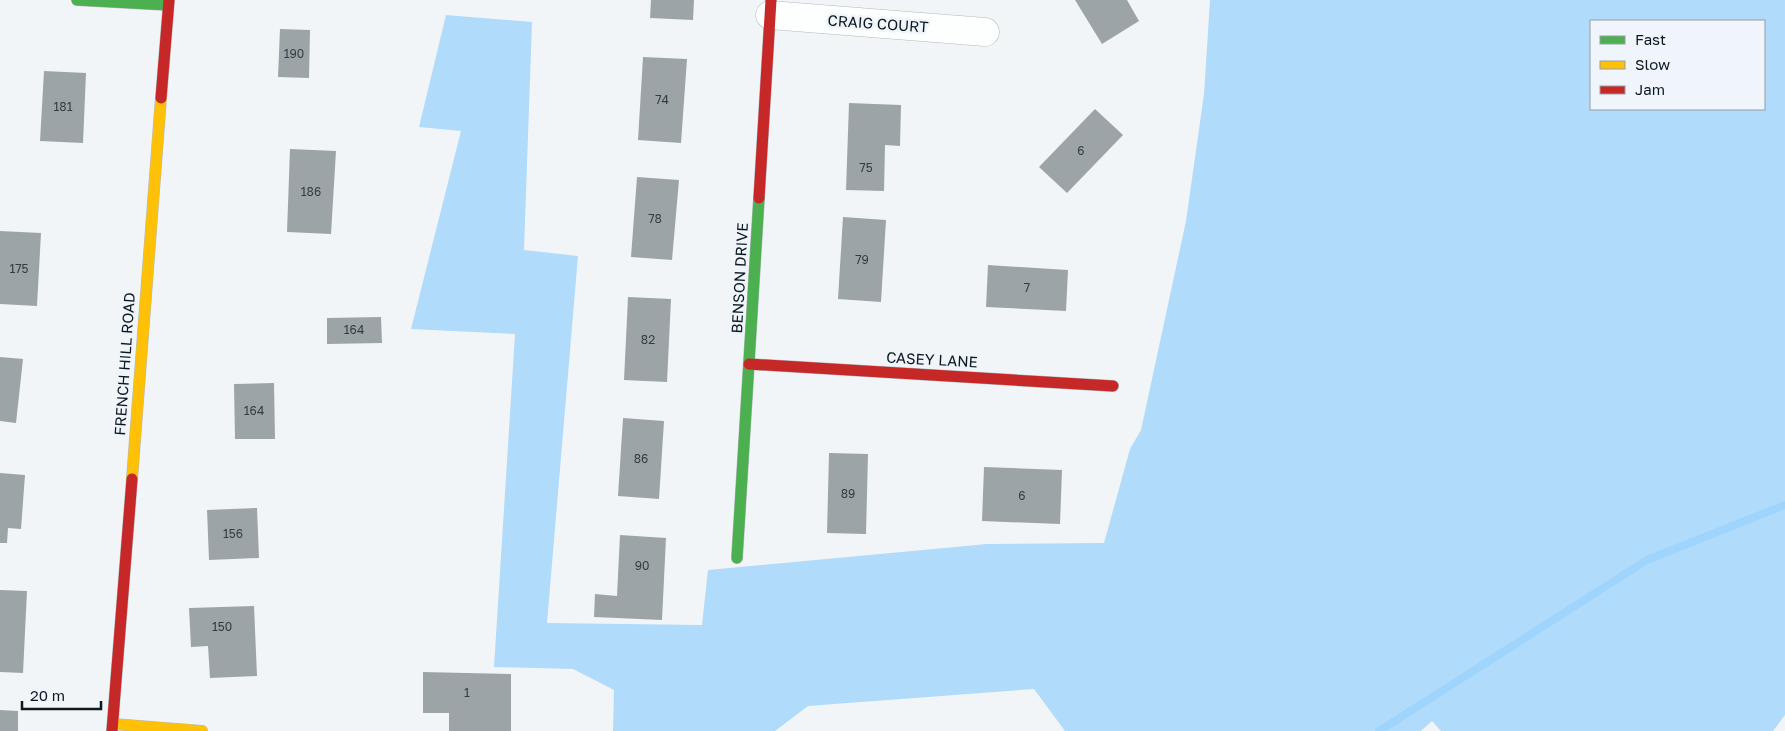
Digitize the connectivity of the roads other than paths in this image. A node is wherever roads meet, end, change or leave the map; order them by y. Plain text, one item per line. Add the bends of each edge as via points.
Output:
1 (77, 0) edge
2 (169, 2) edge
3 (771, 8) edge
4 (985, 32) dead end
5 (749, 364) junction
6 (1113, 386) dead end
7 (737, 558) dead end
8 (112, 728) edge
9 (202, 731) edge

1 - 2 street
2 - 8 street, FRENCH HILL ROAD
3 - 4 street, CRAIG COURT
3 - 5 street, BENSON DRIVE
5 - 6 street, CASEY LANE
5 - 7 street, BENSON DRIVE
8 - 9 street

